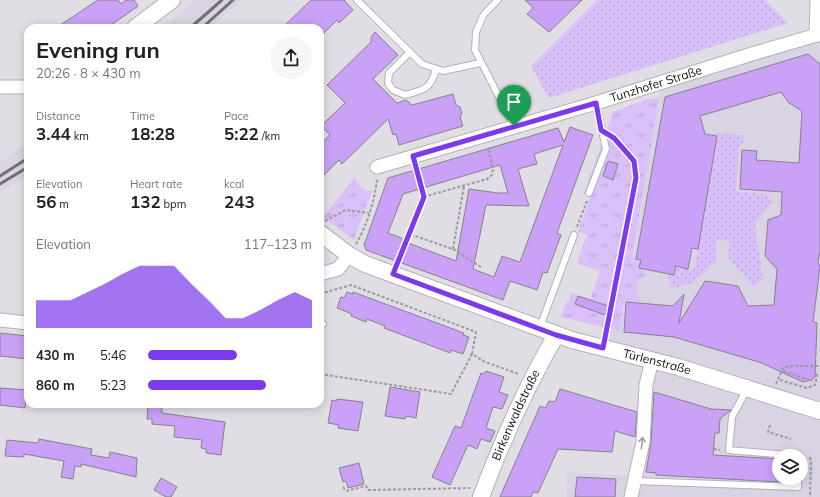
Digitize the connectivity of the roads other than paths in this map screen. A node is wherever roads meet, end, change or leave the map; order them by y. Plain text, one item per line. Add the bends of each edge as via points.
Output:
1 (172, 0) edge
2 (357, 0) edge
3 (498, 0) edge
4 (817, 0) edge
5 (141, 24) edge
6 (818, 35) edge
7 (410, 52) junction
8 (480, 63) junction
9 (436, 69) junction
10 (0, 87) edge
11 (24, 88) edge
12 (596, 103) junction
13 (514, 126) junction
14 (377, 167) road end
15 (590, 193) road end
16 (574, 235) road end
17 (324, 236) edge
18 (349, 255) junction
19 (324, 273) edge
20 (0, 320) edge
21 (24, 323) edge
22 (539, 328) junction
23 (556, 335) junction
24 (652, 360) junction
25 (747, 389) junction
26 (820, 411) edge
27 (772, 454) edge
28 (636, 481) junction
29 (798, 485) edge
30 (482, 495) edge
31 (631, 497) edge

1 - 5 street
2 - 7 lane
3 - 8 lane via 484,14 476,32 474,50
4 - 6 street
6 - 12 street, Tunzhofer Straße
7 - 9 lane via 422,64
7 - 9 lane via 389,73 388,83 393,90 405,95 429,87
8 - 9 lane via 443,71
8 - 13 lane
10 - 11 street
12 - 13 street, Tunzhofer Straße
12 - 15 lane via 606,149
13 - 14 street, Tunzhofer Straße
16 - 22 lane
17 - 18 street, Türlenstraße
18 - 19 street via 338,269
18 - 22 street, Türlenstraße via 364,264
20 - 21 street
22 - 23 street, Türlenstraße
23 - 24 street, Türlenstraße
23 - 30 street, Birkenwaldstraße via 531,378
24 - 25 street, Türlenstraße
28 -> 24 street via 643,442 646,385
25 - 26 street, Türlenstraße
25 - 27 lane via 732,417 729,450
28 - 29 lane
28 - 31 street

